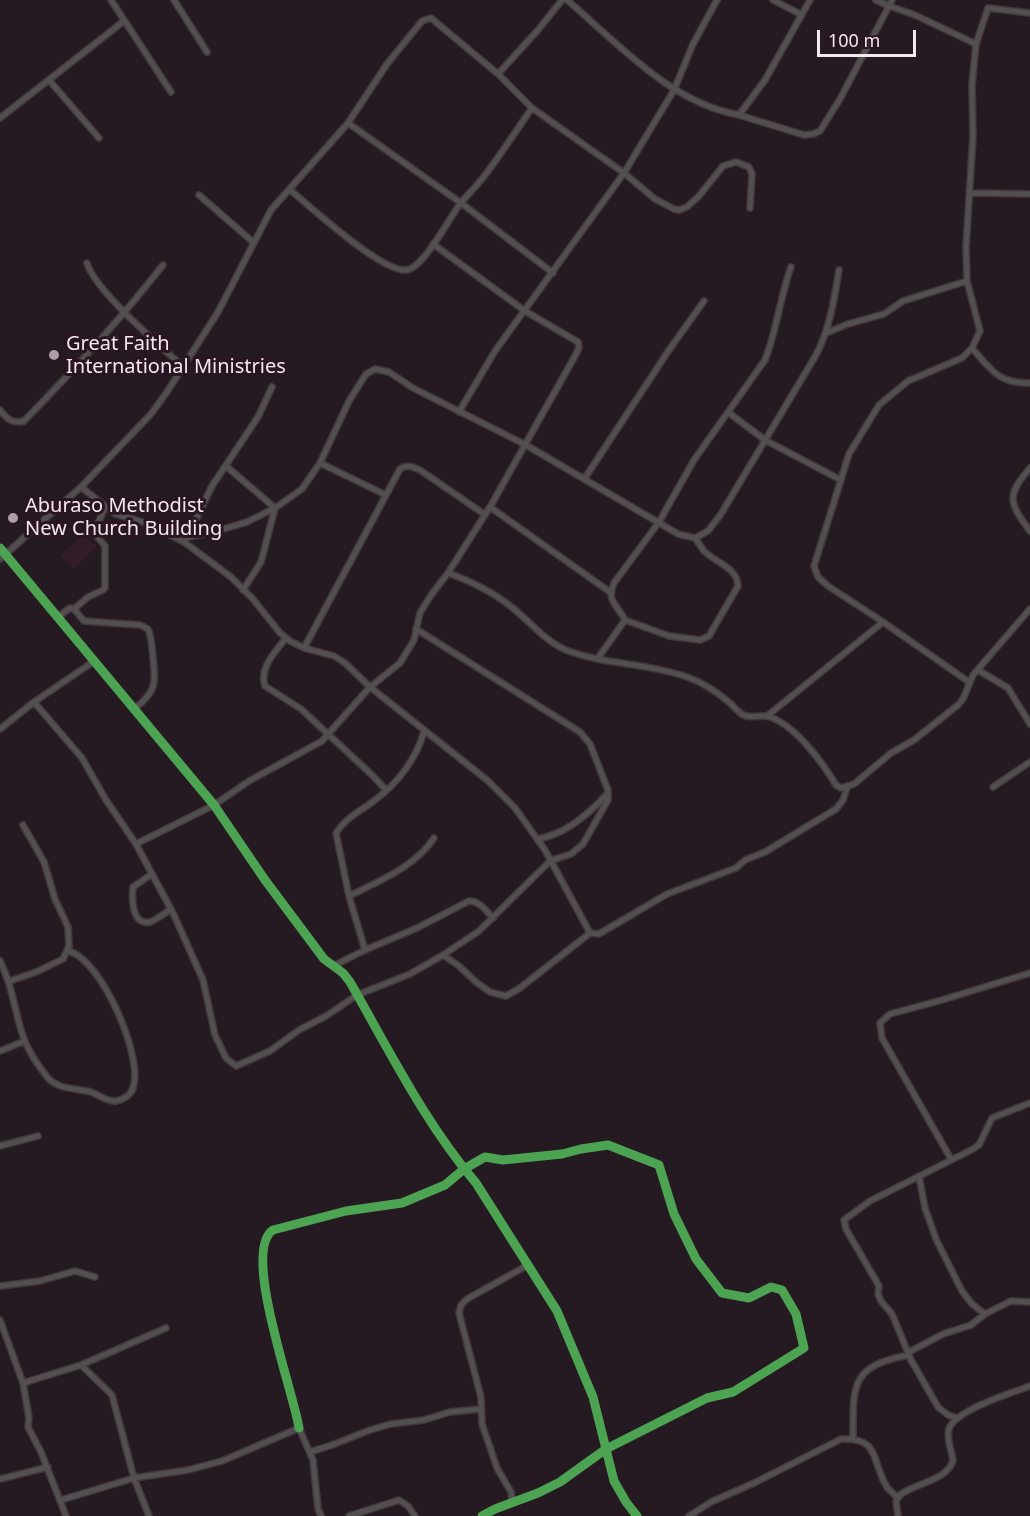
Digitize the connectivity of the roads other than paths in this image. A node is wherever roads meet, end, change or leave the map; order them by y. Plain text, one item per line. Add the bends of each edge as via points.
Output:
1 (111, 0) edge
2 (174, 0) edge
3 (562, 0) edge
4 (567, 0) edge
5 (717, 0) edge
6 (773, 0) edge
7 (810, 0) edge
8 (876, 0) edge
9 (892, 0) edge
10 (889, 6) junction
11 (1030, 13) edge
12 (802, 15) junction
13 (124, 21) junction
14 (976, 44) junction
15 (207, 52) dead end
16 (498, 74) junction
17 (49, 80) junction
18 (674, 90) junction
19 (171, 92) dead end
20 (532, 108) junction
21 (739, 115) junction
22 (0, 118) edge
23 (348, 123) junction
24 (99, 138) dead end
25 (624, 173) junction
26 (290, 190) junction
27 (970, 193) junction
28 (1030, 194) edge
29 (199, 195) dead end
30 (461, 202) junction
31 (750, 208) dead end
32 (253, 242) junction
33 (433, 244) junction
34 (87, 263) dead end
35 (163, 265) dead end
36 (791, 267) dead end
37 (839, 270) dead end
38 (553, 273) junction
39 (967, 281) junction
40 (704, 301) dead end
41 (525, 311) junction
42 (126, 313) junction
43 (826, 333) junction
44 (972, 348) junction
45 (183, 367) junction
46 (1030, 383) edge
47 (272, 387) dead end
48 (0, 410) edge
49 (459, 412) junction
50 (729, 413) junction
51 (765, 440) junction
52 (526, 445) junction
53 (320, 463) junction
54 (226, 466) junction
55 (1030, 468) edge
56 (585, 478) junction
57 (841, 480) junction
58 (81, 487) junction
59 (386, 495) junction
60 (105, 507) junction
61 (490, 507) junction
62 (274, 508) junction
63 (484, 514) junction
64 (658, 522) junction
65 (1030, 531) edge
66 (695, 538) junction
67 (186, 540) junction
68 (0, 548) edge
69 (5, 554) junction
70 (0, 560) edge
71 (448, 573) junction
72 (243, 590) junction
73 (610, 592) junction
74 (74, 609) junction
75 (1030, 609) edge
76 (58, 617) junction
77 (625, 620) junction
78 (883, 622) junction
79 (416, 629) junction
80 (286, 638) junction
81 (304, 648) junction
82 (598, 658) junction
83 (93, 662) junction
84 (978, 670) junction
85 (969, 682) junction
86 (370, 687) junction
87 (34, 702) junction
88 (134, 709) junction
89 (767, 716) junction
90 (1030, 724) edge
91 (0, 729) edge
92 (424, 731) junction
93 (328, 734) junction
94 (1030, 762) edge
95 (993, 787) dead end
96 (847, 788) junction
97 (386, 790) junction
98 (608, 793) junction
99 (214, 806) junction
100 (23, 825) dead end
101 (434, 838) dead end
102 (537, 839) junction
103 (136, 844) junction
104 (550, 861) junction
105 (152, 874) junction
106 (349, 896) junction
107 (171, 909) junction
108 (493, 918) junction
109 (591, 933) junction
110 (365, 950) junction
111 (68, 951) junction
112 (443, 956) junction
113 (0, 961) edge
114 (333, 966) junction
115 (1030, 973) edge
116 (10, 981) junction
117 (357, 995) junction
118 (25, 1041) junction
119 (0, 1051) edge
120 (1030, 1103) edge
121 (38, 1136) dead end
122 (0, 1146) edge
123 (951, 1159) junction
124 (464, 1169) junction
125 (919, 1176) junction
126 (528, 1265) junction
127 (94, 1277) dead end
128 (0, 1286) edge
129 (1030, 1302) edge
130 (985, 1314) junction
131 (0, 1320) edge
132 (166, 1329) dead end
133 (909, 1355) junction
134 (81, 1365) junction
135 (23, 1383) junction
136 (1030, 1386) edge
137 (481, 1409) junction
138 (957, 1418) junction
139 (299, 1428) junction
140 (854, 1438) junction
141 (606, 1449) junction
142 (310, 1452) junction
143 (48, 1467) junction
144 (134, 1478) junction
145 (0, 1479) edge
146 (897, 1497) junction
147 (61, 1500) junction
148 (510, 1503) junction
149 (66, 1516) edge
150 (149, 1516) edge
151 (321, 1516) edge
152 (349, 1516) edge
153 (415, 1516) edge
154 (482, 1516) edge
155 (637, 1516) edge
156 (689, 1516) edge
157 (898, 1516) edge

1 - 13 street
2 - 15 street
3 - 16 street
4 - 18 street
5 - 18 street
6 - 12 street
7 - 12 street
8 - 10 street
9 - 10 street
10 - 14 street
10 - 21 street via 820,131 804,135
11 - 14 street via 988,8
12 - 21 street via 765,80
13 - 17 street
13 - 19 street
14 - 27 street
16 - 20 street
16 - 23 street via 428,18 387,64
17 - 22 street
17 - 24 street
18 - 21 street via 710,108
18 - 25 street
20 - 25 street
20 - 30 street
23 - 26 street
23 - 30 street
25 - 31 street via 655,199 679,210 699,196 723,166 736,162 749,167 752,174
25 - 38 street
26 - 32 street via 271,210
26 - 33 street via 364,251 396,268 414,267
27 - 28 street
27 - 39 street
29 - 32 street
30 - 33 street
30 - 38 street
32 - 45 street via 218,312
33 - 41 street
34 - 42 street via 90,273
35 - 42 street
36 - 50 street via 771,346
37 - 43 street
38 - 41 street
39 - 43 street
39 - 44 street via 980,331
40 - 56 street
41 - 49 street via 495,351
41 - 52 street via 578,342 579,348
42 - 45 street
42 - 48 street via 24,421 8,420
43 - 51 street
44 - 46 street via 1003,380
44 - 57 street via 962,358 909,381 879,405 849,454
45 - 58 street via 151,414
47 - 54 street
49 - 52 street
49 - 53 street via 389,372 375,369 366,374 349,401
50 - 51 street
50 - 64 street via 694,460
51 - 57 street
51 - 66 street via 721,514 708,531
52 - 56 street
52 - 61 street
53 - 59 street
53 - 62 street via 302,489
54 - 62 street
54 - 67 street
55 - 65 street via 1016,484 1013,499 1015,511
56 - 64 street
57 - 78 street via 814,566 818,577 828,586
58 - 60 street
58 - 69 street
59 - 63 street via 400,468 409,466 428,474
59 - 81 street
60 - 67 street
60 - 74 street via 94,533 105,546 105,588
61 - 63 street
61 - 73 street
62 - 67 street via 247,522
62 - 72 street via 261,562
63 - 71 street
64 - 66 street via 678,534
64 - 73 street
66 - 77 street via 733,572 738,586 709,636 700,640 669,636
67 - 72 street
68 - 69 street
69 - 70 street
69 - 76 street
71 - 79 street via 420,613
71 - 82 street via 507,603 566,650
72 - 80 street
73 - 77 street
74 - 76 street
74 - 88 street via 84,621 140,625 150,632 155,681 150,696
75 - 84 street
76 - 83 street
77 - 82 street
78 - 85 street
78 - 89 street
79 - 86 street via 400,663
79 - 98 street via 580,732 598,760
80 - 81 street
80 - 93 street via 263,675 266,686 301,709
81 - 86 street via 334,656
82 - 89 street via 684,676 699,682 743,715
83 - 87 street
83 - 88 street
84 - 85 street
84 - 90 street via 1008,688
85 - 96 street via 958,705
86 - 92 street
86 - 93 street
87 - 91 street
87 - 103 street via 82,758
88 - 99 street
89 - 96 street via 799,736 836,785
92 - 97 street via 415,755
92 - 102 street via 501,793
93 - 97 street
93 - 99 street
94 - 95 street
96 - 109 street via 836,809 765,852 736,868 684,886 599,934
97 - 106 street via 336,833
98 - 102 street via 592,811 546,838
98 - 104 street via 608,800 583,844 572,854
99 - 103 street
99 - 114 street via 265,880
100 - 111 street via 44,862 68,927
101 - 106 street via 406,866
102 - 104 street
103 - 105 street
104 - 108 street
104 - 109 street
105 - 107 street
105 - 107 street via 133,887 131,898 136,915 150,922
106 - 110 street
107 - 117 street via 206,991 215,1035 226,1058 236,1066 270,1051
108 - 110 street via 481,905 469,901
108 - 112 street
109 - 112 street via 506,996 490,992
110 - 114 street
111 - 116 street via 63,959
111 - 118 street via 79,956 111,997 131,1053 133,1090 127,1097 114,1101 54,1083
112 - 117 street
113 - 116 street
114 - 117 street via 343,973
115 - 123 street via 890,1014 880,1023 882,1038
116 - 118 street
117 - 124 street via 412,1091
118 - 119 street
120 - 123 street via 992,1118 978,1145
121 - 122 street
123 - 125 street
124 - 126 street
124 - 139 street via 445,1185 402,1203 346,1211 267,1233 264,1242 268,1311
124 - 141 street via 485,1157 503,1160 608,1145 659,1165 674,1214 696,1259 722,1293 748,1298 771,1287 782,1290 796,1314 804,1348 733,1392 707,1398
125 - 130 street via 936,1239 962,1291
125 - 133 street via 870,1201 844,1220
126 - 137 street via 461,1305 460,1320
126 - 141 street via 556,1311 593,1397
127 - 128 street via 75,1271
129 - 130 street via 1011,1301
130 - 133 street via 971,1325 928,1341
131 - 135 street
132 - 134 street
133 - 138 street via 938,1407
133 - 140 street via 871,1366 861,1375 855,1388
134 - 135 street
134 - 144 street via 112,1395
135 - 143 street via 28,1427
136 - 138 street via 993,1398
137 - 142 street via 391,1424
137 - 148 street via 496,1468 511,1492
138 - 146 street via 948,1432 952,1466
139 - 142 street
139 - 144 street via 222,1461
140 - 146 street via 866,1443 874,1453 887,1486
140 - 156 street via 830,1444
141 - 148 street via 560,1482
141 - 155 street via 614,1481
142 - 151 street
143 - 145 street
143 - 147 street
144 - 147 street
144 - 150 street
146 - 157 street
147 - 149 street
148 - 154 street
152 - 153 street via 399,1500

